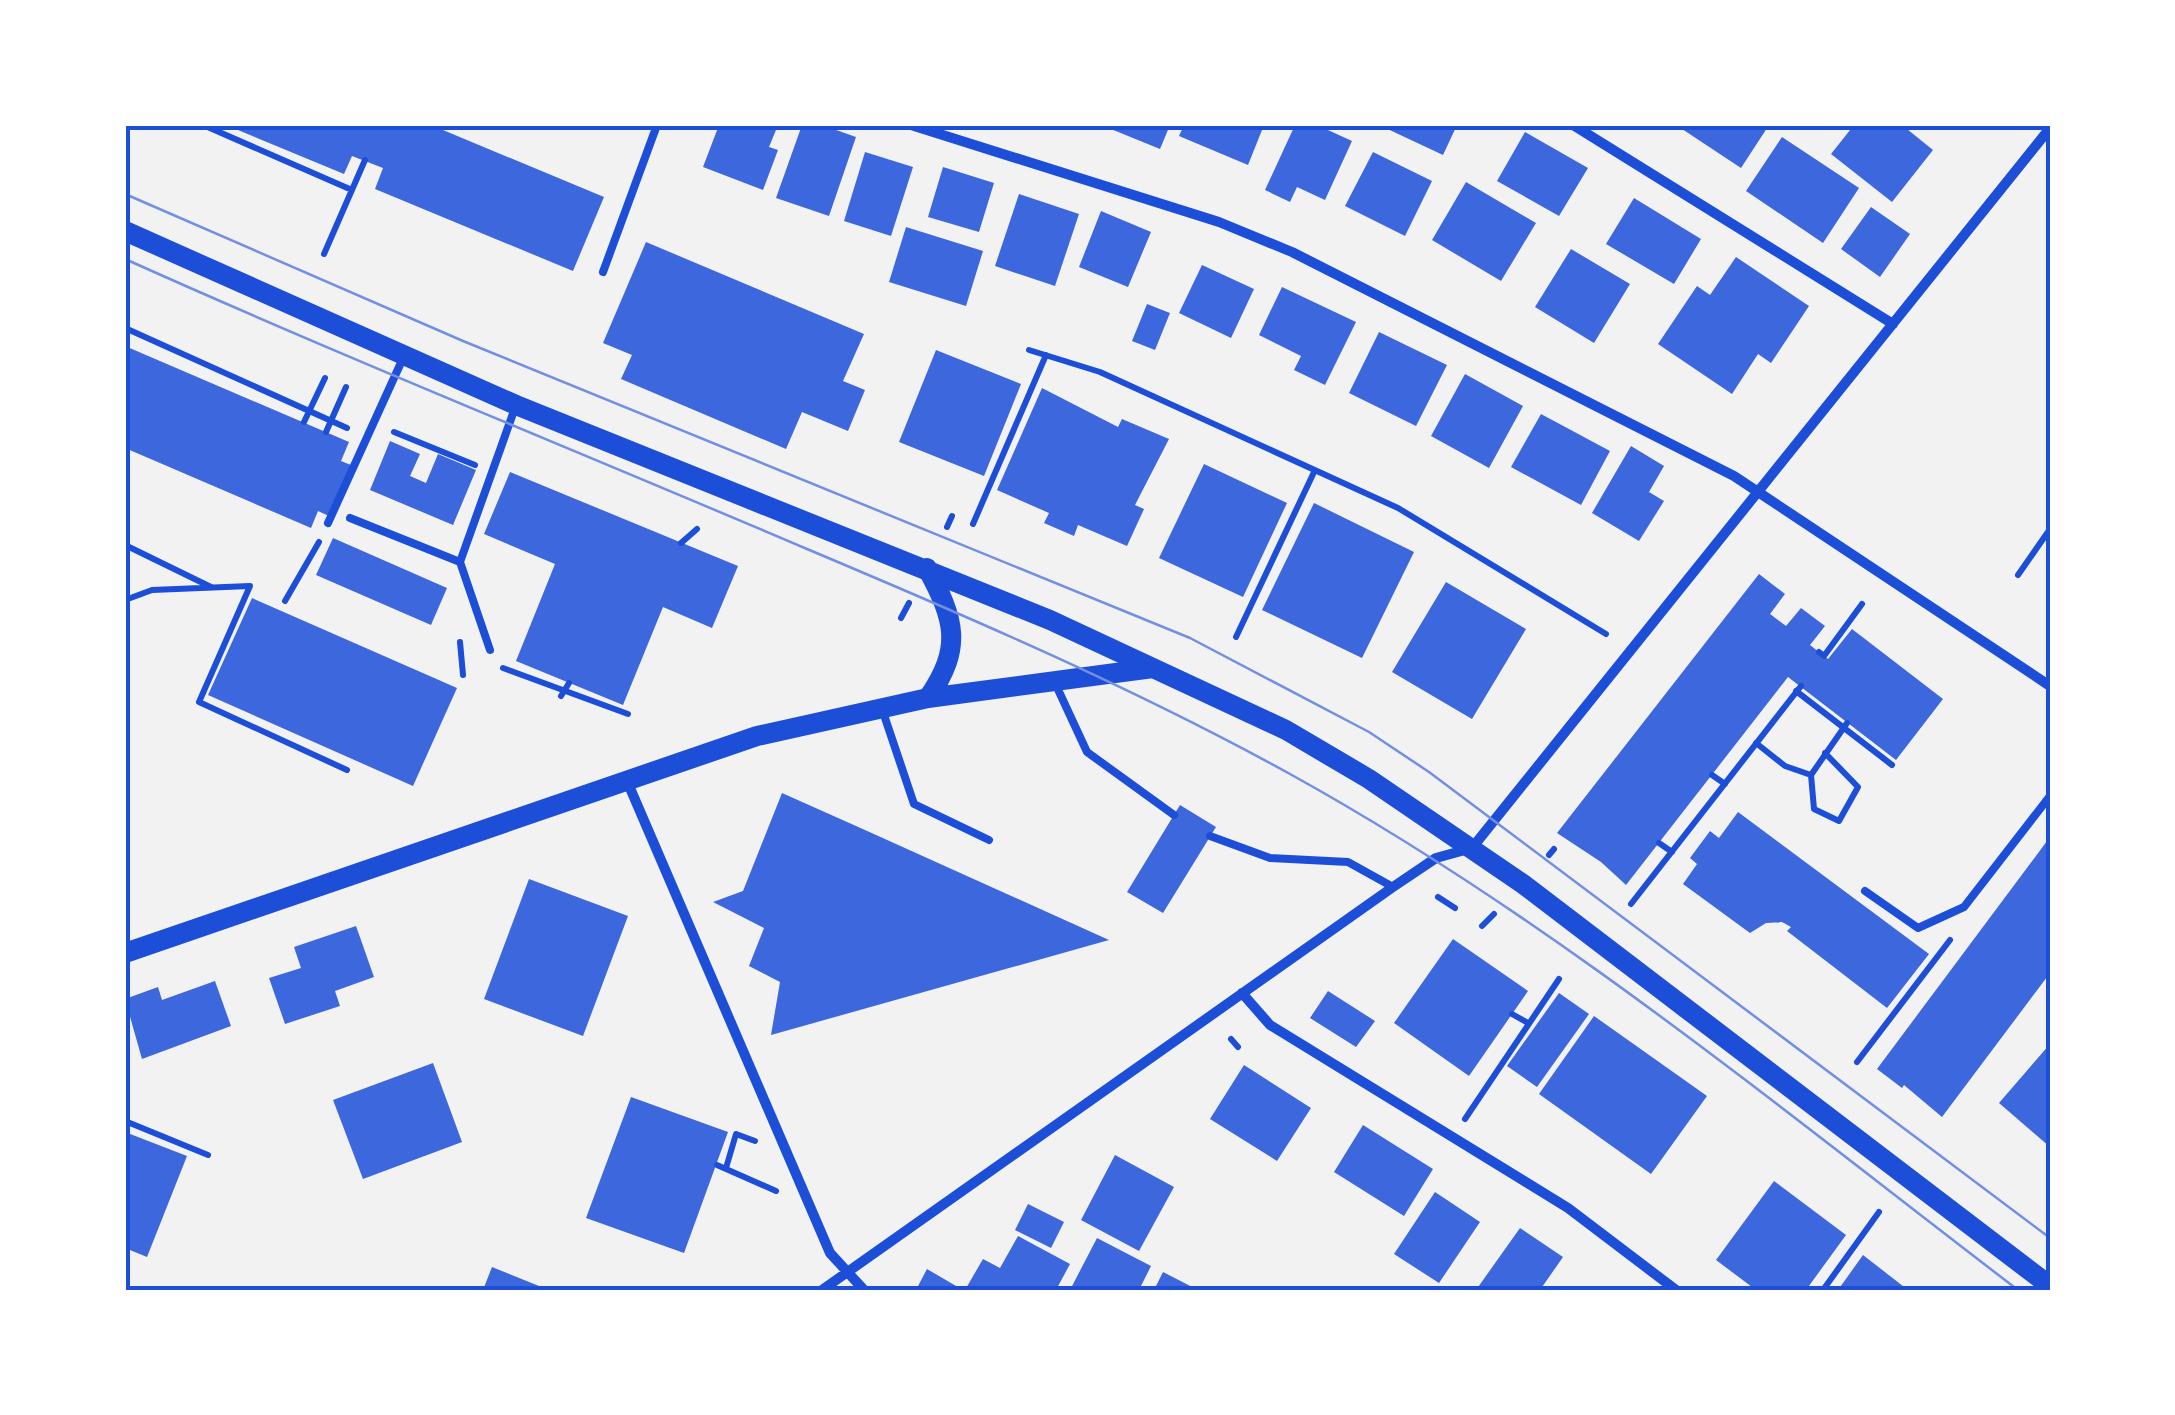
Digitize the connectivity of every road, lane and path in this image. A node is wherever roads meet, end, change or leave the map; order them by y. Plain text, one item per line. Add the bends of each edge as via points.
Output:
1 (203, 125) edge
2 (656, 125) edge
3 (910, 125) edge
4 (1573, 125) edge
5 (2050, 128) edge
6 (365, 160) dead end
7 (352, 190) junction
8 (125, 232) edge
9 (324, 254) dead end
10 (603, 272) dead end
11 (1893, 324) junction
12 (125, 328) edge
13 (1029, 350) dead end
14 (1046, 355) junction
15 (404, 356) junction
16 (324, 378) dead end
17 (346, 387) dead end
18 (516, 406) junction
19 (308, 410) junction
20 (330, 419) junction
21 (304, 422) dead end
22 (374, 424) junction
23 (326, 432) dead end
24 (368, 438) junction
25 (998, 440) dead end
26 (1000, 458) junction
27 (1315, 470) junction
28 (492, 473) junction
29 (1758, 492) junction
30 (952, 516) dead end
31 (350, 518) dead end
32 (328, 523) dead end
33 (972, 524) dead end
34 (946, 527) dead end
35 (696, 529) dead end
36 (2050, 529) edge
37 (324, 536) dead end
38 (681, 543) dead end
39 (125, 545) edge
40 (460, 562) junction
41 (927, 568) junction
42 (2018, 575) dead end
43 (212, 588) junction
44 (125, 600) edge
45 (285, 600) dead end
46 (909, 604) dead end
47 (1862, 604) dead end
48 (901, 618) dead end
49 (1606, 634) dead end
50 (1236, 637) dead end
51 (490, 650) dead end
52 (1819, 652) dead end
53 (462, 654) dead end
54 (1155, 668) junction
55 (512, 672) dead end
56 (463, 675) dead end
57 (569, 682) dead end
58 (1056, 683) junction
59 (2050, 686) edge
60 (562, 693) junction
61 (928, 698) junction
62 (881, 708) junction
63 (628, 714) dead end
64 (1845, 725) junction
65 (1756, 743) junction
66 (1825, 753) junction
67 (1892, 765) dead end
68 (347, 770) dead end
69 (1712, 775) dead end
70 (1810, 775) junction
71 (627, 782) junction
72 (1725, 784) junction
73 (2050, 796) edge
74 (1174, 815) dead end
75 (1210, 836) dead end
76 (988, 840) dead end
77 (1659, 842) dead end
78 (1472, 848) junction
79 (1672, 852) junction
80 (1393, 886) junction
81 (1865, 891) dead end
82 (1438, 897) dead end
83 (1631, 904) dead end
84 (1455, 908) dead end
85 (1494, 914) dead end
86 (1482, 926) dead end
87 (1945, 948) dead end
88 (125, 953) edge
89 (1559, 978) dead end
90 (1242, 993) junction
91 (1512, 1014) dead end
92 (1528, 1022) junction
93 (1231, 1039) dead end
94 (1238, 1047) dead end
95 (1857, 1062) dead end
96 (125, 1121) edge
97 (1452, 1139) junction
98 (756, 1141) dead end
99 (208, 1155) dead end
100 (716, 1165) dead end
101 (726, 1168) junction
102 (776, 1191) dead end
103 (1879, 1212) dead end
104 (846, 1273) junction
105 (2050, 1286) edge
106 (822, 1290) edge
107 (864, 1290) edge
108 (1676, 1290) edge
109 (1822, 1290) edge

1 - 7 path
2 - 10 lane
3 - 29 street via 1219,222 1292,252
4 - 11 street
5 - 11 street
6 - 7 path
7 - 9 path
8 - 15 main road
11 - 29 street
12 - 19 path
13 - 14 path
14 - 26 path
14 - 27 path via 1100,372
15 - 18 main road
15 - 22 lane
16 - 19 path
17 - 20 path
18 - 28 lane
18 - 41 main road
19 - 20 path
19 - 21 path
20 - 23 path
20 - 24 path
22 - 24 lane
22 - 28 path
24 - 32 lane
25 - 26 path
26 - 33 path
27 - 49 path via 1398,508
27 - 50 path
28 - 40 lane
29 - 59 street
29 - 78 street
30 - 34 path
31 - 40 lane
35 - 38 path
36 - 42 path
37 - 45 path
39 - 43 path
40 - 51 lane
41 - 54 main road
41 - 61 main road via 947,607 953,642 945,673
43 - 44 path via 152,590
43 - 68 path via 250,586 200,702
46 - 48 path
47 - 52 path via 1824,656
53 - 56 path
54 - 58 main road
54 - 78 main road via 1286,730
55 - 60 path
57 - 60 path
58 - 61 main road
58 - 74 lane via 1087,752
60 - 63 path
61 - 62 main road
62 - 71 main road via 757,736
62 - 76 lane via 914,804
64 - 65 path via 1798,689
64 - 66 path
64 - 67 path
65 - 70 path via 1785,766
65 - 72 path
66 - 70 path
66 - 70 path via 1858,787 1838,821 1814,809
69 - 72 path
71 - 88 main road
71 - 104 street via 830,1253
72 - 79 path
73 - 81 lane via 1964,908 1918,928
75 - 80 lane via 1270,858 1348,862
77 - 79 path
78 - 80 street via 1436,858
78 - 105 main road
79 - 83 path
80 - 90 street
82 - 84 path
85 - 86 path
87 - 95 path
89 - 92 path
90 - 97 street via 1270,1026
90 - 104 street
91 - 92 path
92 - 97 path
93 - 94 path
96 - 99 path
97 - 108 street via 1568,1208
98 - 101 path via 736,1134
100 - 101 path
101 - 102 path
103 - 109 path
104 - 106 street
104 - 107 street

